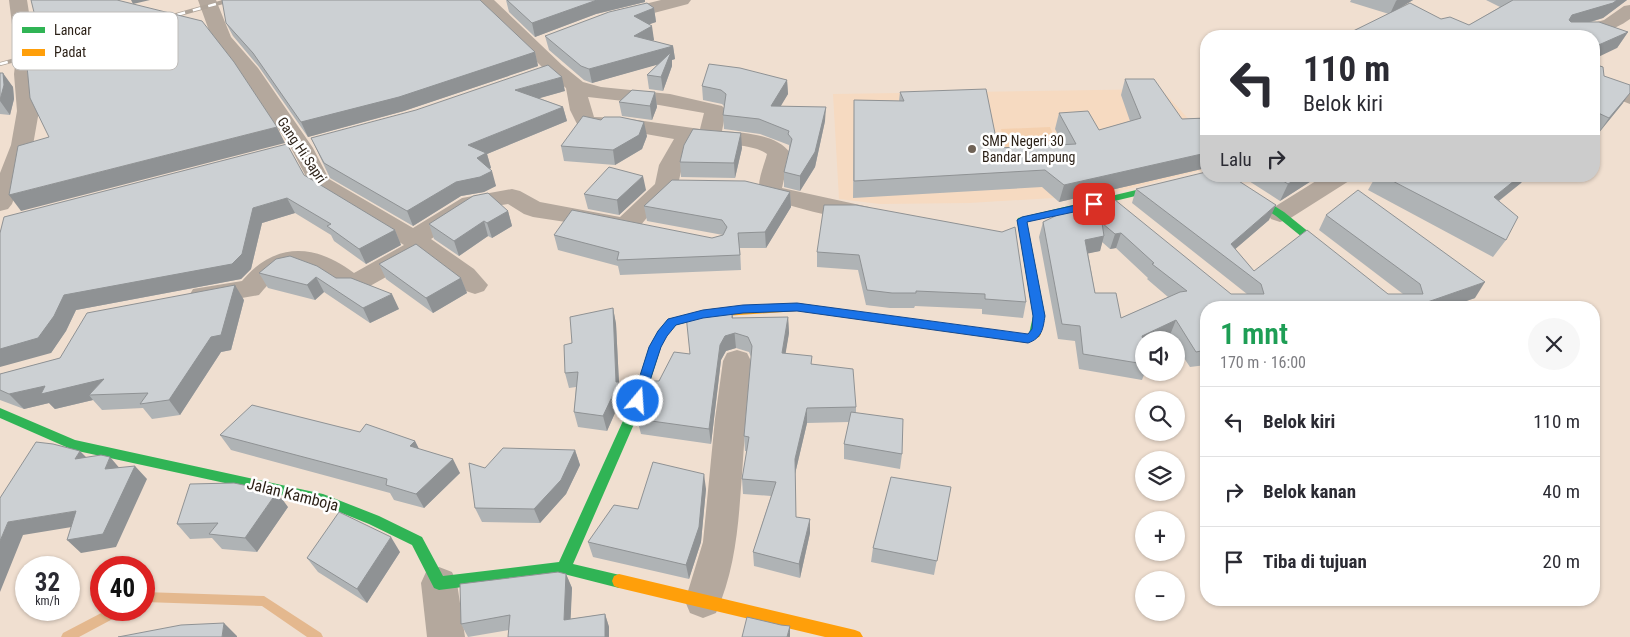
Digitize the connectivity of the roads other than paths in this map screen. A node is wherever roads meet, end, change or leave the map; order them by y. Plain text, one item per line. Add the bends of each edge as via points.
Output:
1 (207, 0) edge
2 (682, 0) edge
3 (495, 4) edge
4 (1630, 10) edge
5 (597, 23) edge
6 (1590, 30) edge
7 (19, 70) edge
8 (576, 86) junction
9 (1600, 86) edge
10 (1630, 98) edge
11 (699, 135) junction
12 (1183, 182) edge
13 (1231, 182) edge
14 (1331, 182) edge
15 (667, 186) junction
16 (746, 187) edge
17 (704, 188) edge
18 (770, 192) junction
19 (1111, 200) junction
20 (0, 204) edge
21 (1280, 214) junction
22 (882, 216) edge
23 (1135, 219) edge
24 (1022, 220) junction
25 (1000, 237) edge
26 (418, 242) junction
27 (1344, 266) edge
28 (476, 285) dead end
29 (177, 301) edge
30 (737, 361) dead end
31 (0, 413) edge
32 (564, 568) junction
33 (439, 583) junction
34 (703, 601) junction
35 (446, 637) edge
36 (855, 637) edge

1 - 26 street, Gang Hi.Sapri via 222,39 251,72 302,148 320,183
2 - 5 street
3 - 8 street via 541,44 547,72
4 - 6 street via 1610,24
7 - 20 street via 16,76 28,111 22,145
8 - 11 street via 577,99 587,123 623,124
8 - 11 street via 593,94 626,95 715,110
9 - 10 street
11 - 15 street via 673,155 666,177
11 - 18 street via 771,146 779,153
12 - 19 street
13 - 21 street
14 - 21 street
15 - 17 street
15 - 26 street via 641,209 637,229 533,209 512,196 470,203 441,221
16 - 18 street
18 - 22 street
19 - 23 street
19 - 24 street
21 - 27 street
24 - 25 street
24 - 32 street via 1039,316 1038,330 1028,339 797,307 715,312 672,322 655,347 638,401
26 - 28 street, Gang Hi.Sapri
26 - 29 street via 352,285 320,263 291,258 257,278 250,289
30 - 34 street via 720,542
31 - 33 street, Jalan Kamboja via 73,445 318,498 350,509 416,541
32 - 33 street
32 - 34 street
33 - 35 street
34 - 36 street

